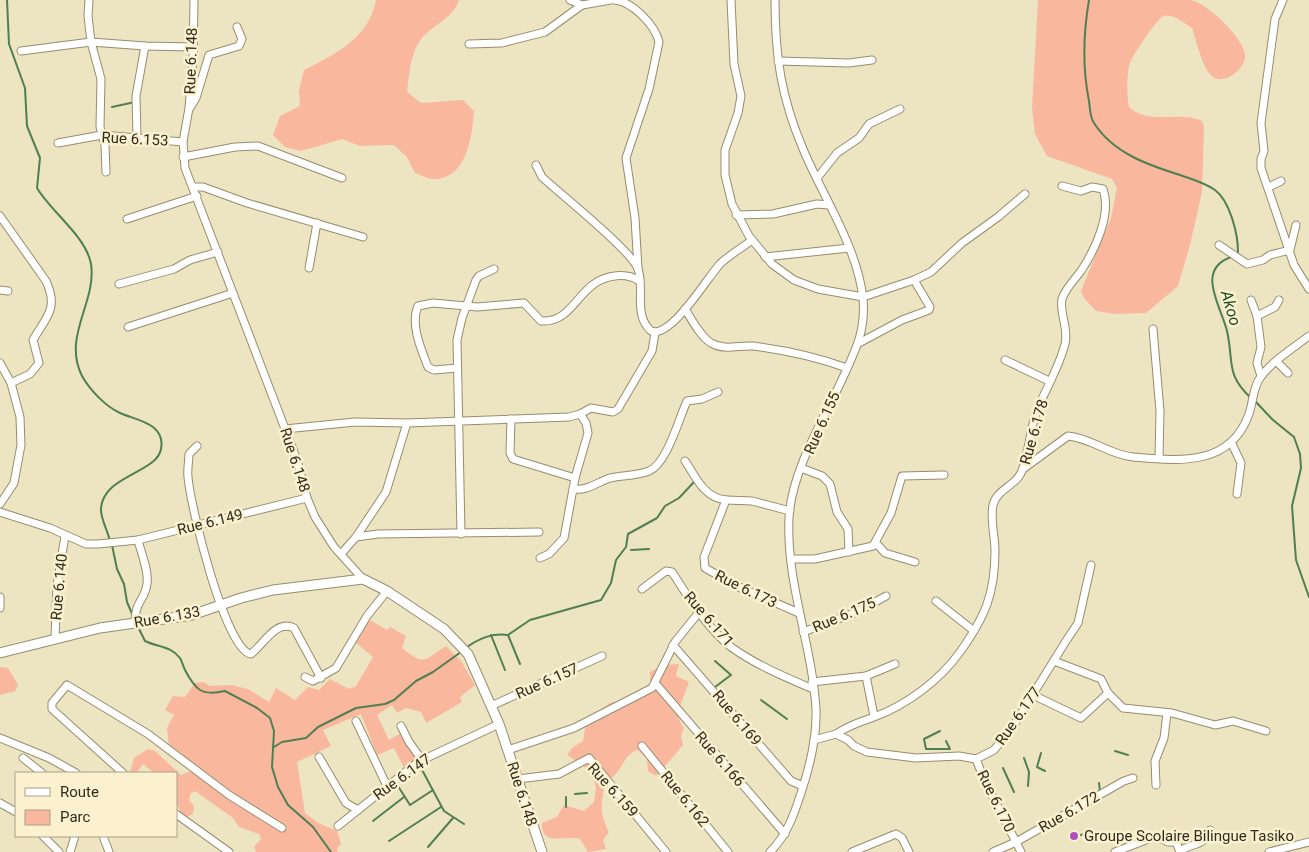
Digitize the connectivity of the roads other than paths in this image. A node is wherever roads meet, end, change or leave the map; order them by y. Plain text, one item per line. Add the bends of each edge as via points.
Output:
1 (89, 0) edge
2 (194, 0) edge
3 (570, 0) edge
4 (613, 0) edge
5 (731, 0) edge
6 (775, 0) edge
7 (1283, 0) edge
8 (582, 5) junction
9 (237, 28) dead end
10 (91, 42) junction
11 (469, 44) dead end
12 (145, 46) junction
13 (194, 47) junction
14 (21, 51) dead end
15 (872, 60) dead end
16 (778, 61) junction
17 (189, 108) junction
18 (900, 110) dead end
19 (102, 135) junction
20 (137, 137) junction
21 (58, 142) dead end
22 (182, 142) junction
23 (183, 157) junction
24 (536, 164) dead end
25 (106, 172) dead end
26 (818, 177) junction
27 (342, 178) dead end
28 (1281, 181) dead end
29 (1062, 186) dead end
30 (193, 187) junction
31 (1269, 187) junction
32 (1025, 194) dead end
33 (197, 196) junction
34 (829, 205) junction
35 (736, 215) junction
36 (0, 216) edge
37 (127, 219) dead end
38 (317, 223) junction
39 (1296, 225) dead end
40 (362, 237) dead end
41 (752, 240) junction
42 (1219, 245) dead end
43 (849, 248) junction
44 (1290, 250) junction
45 (218, 252) junction
46 (766, 257) junction
47 (309, 268) dead end
48 (494, 269) dead end
49 (638, 269) junction
50 (914, 280) junction
51 (639, 281) junction
52 (120, 284) dead end
53 (1309, 288) edge
54 (0, 290) edge
55 (8, 291) dead end
56 (233, 293) junction
57 (863, 297) junction
58 (1251, 300) dead end
59 (1279, 300) dead end
60 (465, 307) junction
61 (685, 309) junction
62 (1257, 316) junction
63 (128, 327) dead end
64 (1153, 329) dead end
65 (655, 333) junction
66 (1309, 336) edge
67 (859, 343) junction
68 (1005, 360) dead end
69 (1277, 362) junction
70 (0, 363) edge
71 (457, 368) junction
72 (847, 368) junction
73 (1288, 373) dead end
74 (1261, 376) junction
75 (1049, 382) junction
76 (11, 383) junction
77 (718, 392) dead end
78 (580, 414) junction
79 (511, 419) junction
80 (460, 420) junction
81 (406, 423) junction
82 (285, 429) junction
83 (1232, 444) junction
84 (197, 446) dead end
85 (1159, 458) junction
86 (685, 461) dead end
87 (802, 468) junction
88 (1023, 469) junction
89 (944, 476) dead end
90 (575, 478) junction
91 (574, 489) junction
92 (1237, 494) dead end
93 (306, 498) junction
94 (726, 500) junction
95 (0, 504) edge
96 (790, 511) junction
97 (0, 512) edge
98 (198, 524) junction
99 (539, 532) dead end
100 (461, 534) junction
101 (65, 536) junction
102 (356, 537) junction
103 (138, 540) junction
104 (877, 544) junction
105 (849, 552) junction
106 (341, 554) junction
107 (540, 558) dead end
108 (791, 559) junction
109 (915, 562) dead end
110 (1091, 565) dead end
111 (363, 578) junction
112 (642, 589) dead end
113 (387, 591) junction
114 (886, 596) dead end
115 (0, 597) edge
116 (936, 600) dead end
117 (220, 605) junction
118 (0, 608) edge
119 (700, 612) junction
120 (799, 613) junction
121 (135, 622) junction
122 (974, 631) junction
123 (803, 632) junction
124 (55, 639) junction
125 (673, 645) junction
126 (0, 653) edge
127 (602, 656) dead end
128 (1054, 660) junction
129 (895, 664) dead end
130 (866, 676) junction
131 (305, 677) dead end
132 (321, 678) junction
133 (656, 684) junction
134 (812, 685) junction
135 (1108, 693) junction
136 (1034, 695) junction
137 (491, 706) junction
138 (1167, 712) junction
139 (874, 716) junction
140 (356, 720) dead end
141 (499, 724) junction
142 (401, 726) dead end
143 (1266, 731) dead end
144 (836, 734) junction
145 (0, 738) edge
146 (814, 740) junction
147 (642, 746) dead end
148 (508, 750) junction
149 (23, 758) dead end
150 (319, 758) dead end
151 (976, 758) junction
152 (422, 760) junction
153 (41, 772) edge
154 (74, 772) edge
155 (122, 772) edge
156 (1133, 778) dead end
157 (518, 779) junction
158 (1156, 785) dead end
159 (387, 786) junction
160 (804, 786) junction
161 (0, 803) edge
162 (358, 810) junction
163 (15, 811) edge
164 (178, 815) edge
165 (338, 826) dead end
166 (282, 828) dead end
167 (1210, 830) dead end
168 (784, 834) junction
169 (44, 837) edge
170 (76, 837) edge
171 (103, 837) edge
172 (1016, 842) junction
173 (1309, 842) edge
174 (1296, 849) edge
175 (775, 851) edge
176 (59, 852) edge
177 (70, 852) edge
178 (109, 852) edge
179 (229, 852) edge
180 (542, 852) edge
181 (666, 852) edge
182 (728, 852) edge
183 (852, 852) edge
184 (909, 852) edge
185 (993, 852) edge
186 (1021, 852) edge
187 (1115, 852) edge
188 (1180, 852) edge
189 (1269, 852) edge

1 - 10 street
2 - 13 street, Rue 6.148
3 - 8 street
4 - 8 street
4 - 49 street via 631,5 657,35 659,42 649,89 626,158
5 - 35 street via 734,64 741,96 724,158 726,180
6 - 16 street, Rue 6.155
7 - 31 street via 1275,19 1261,123 1264,151 1261,168
8 - 11 street via 559,24 528,38
9 - 17 street via 242,39 239,46 209,55 196,98
10 - 12 street
10 - 14 street
10 - 19 street via 101,79
12 - 13 street
12 - 20 street via 136,96
13 - 17 street, Rue 6.148
15 - 16 street via 849,63
16 - 26 street, Rue 6.155 via 786,105 803,150
17 - 22 street, Rue 6.148
18 - 26 street via 869,124 859,138 837,152
19 - 20 street, Rue 6.153
19 - 21 street, Rue 6.153
19 - 25 street
20 - 22 street, Rue 6.153
22 - 23 street, Rue 6.148
23 - 27 street via 258,146
23 - 30 street, Rue 6.148
24 - 49 street via 542,177 591,220
26 - 34 street, Rue 6.155
28 - 31 street
29 - 75 street, Rue 6.178 via 1081,191 1092,186 1103,189 1106,196 1097,241 1062,300 1066,342
30 - 33 street, Rue 6.148
30 - 38 street via 203,187
31 - 44 street
32 - 50 street via 962,243 931,272
33 - 37 street
33 - 45 street, Rue 6.148
34 - 35 street via 817,204 773,214
34 - 43 street, Rue 6.155
35 - 41 street
36 - 76 street via 46,281 52,304 49,318 33,340 39,363 30,374
38 - 40 street
38 - 47 street
39 - 44 street
41 - 46 street
41 - 61 street via 722,262
42 - 44 street via 1247,264
43 - 46 street
43 - 57 street, Rue 6.155
44 - 53 street via 1294,265
45 - 52 street via 190,260 174,269
45 - 56 street, Rue 6.148
46 - 57 street via 780,271 806,285
48 - 60 street via 479,276
49 - 51 street
50 - 57 street
50 - 67 street via 930,306 929,310
51 - 60 street via 628,275 600,281 587,290 577,304 550,321 541,321 524,303
51 - 65 street via 641,314 647,328
54 - 55 street
56 - 63 street
56 - 82 street, Rue 6.148
57 - 67 street, Rue 6.155 via 863,329
58 - 62 street
59 - 62 street via 1275,307
60 - 71 street via 457,340
60 - 71 street via 424,303 415,312 428,367 434,370
61 - 65 street via 664,330
61 - 72 street via 713,344 729,349 750,346 786,351
62 - 74 street via 1262,347 1257,363
64 - 85 street via 1160,411
65 - 78 street via 652,351 618,409 608,412 591,408
66 - 69 street
67 - 72 street, Rue 6.155
68 - 75 street
69 - 73 street
69 - 74 street
70 - 76 street
71 - 80 street
72 - 87 street, Rue 6.155
74 - 83 street via 1249,415
75 - 88 street, Rue 6.178 via 1030,434
76 - 95 street via 20,416 21,445 14,483
77 - 91 street via 687,401 670,444 654,469 609,478 587,489
78 - 79 street
78 - 90 street via 588,433
79 - 80 street
79 - 90 street via 510,453 514,459
80 - 81 street
80 - 100 street
81 - 82 street via 347,422
81 - 102 street via 386,492
82 - 93 street, Rue 6.148
83 - 85 street via 1202,457
83 - 92 street via 1241,464
84 - 98 street via 189,454 188,477
85 - 88 street via 1123,456 1068,436
86 - 94 street via 707,493
87 - 96 street, Rue 6.155
87 - 105 street via 827,479 837,512 848,529
88 - 122 street, Rue 6.178 via 1018,479 995,499 991,595
89 - 104 street via 902,476
90 - 91 street
91 - 107 street via 564,538 549,554
93 - 98 street, Rue 6.149
93 - 106 street, Rue 6.148 via 324,532
94 - 96 street via 752,501
94 - 120 street, Rue 6.173 via 704,557 705,568
96 - 108 street, Rue 6.155
97 - 101 street, Rue 6.149
98 - 103 street, Rue 6.149
98 - 117 street
99 - 100 street
100 - 102 street
101 - 103 street, Rue 6.149 via 86,544
101 - 124 street, Rue 6.140 via 57,584
102 - 106 street
103 - 121 street via 148,583 135,608
104 - 105 street
104 - 109 street via 884,553
105 - 108 street via 815,559
106 - 111 street, Rue 6.148
108 - 120 street, Rue 6.155
110 - 128 street, Rue 6.177 via 1076,627
111 - 113 street, Rue 6.148
111 - 117 street, Rue 6.133 via 273,590
112 - 119 street, Rue 6.171 via 666,571 672,572
113 - 132 street via 367,616 336,668
113 - 137 street, Rue 6.148 via 444,629 461,645
114 - 123 street, Rue 6.175 via 858,612
115 - 118 street
116 - 122 street
117 - 121 street, Rue 6.133 via 178,618
117 - 132 street via 230,631 248,654 281,626 294,628
119 - 125 street
119 - 134 street, Rue 6.171 via 730,646 749,659
120 - 123 street, Rue 6.155
121 - 124 street, Rue 6.133
122 - 139 street, Rue 6.178 via 947,668 926,687 903,703
123 - 134 street, Rue 6.155
124 - 126 street, Rue 6.133
125 - 133 street
125 - 160 street, Rue 6.169 via 784,775
127 - 137 street, Rue 6.157
128 - 135 street via 1101,679
128 - 136 street, Rue 6.177
129 - 130 street
130 - 134 street
130 - 139 street
131 - 132 street via 313,681
133 - 148 street via 574,728
133 - 168 street, Rue 6.166
134 - 146 street, Rue 6.155 via 816,709
135 - 136 street via 1081,718
135 - 138 street via 1123,708
136 - 151 street, Rue 6.177 via 994,750
137 - 141 street, Rue 6.148
138 - 143 street via 1215,725 1233,721
138 - 158 street via 1164,738 1155,761
139 - 144 street, Rue 6.178
140 - 159 street
141 - 148 street, Rue 6.148
141 - 152 street, Rue 6.147
142 - 152 street
144 - 146 street
144 - 151 street via 867,752 916,758
145 - 154 street
146 - 160 street, Rue 6.155
147 - 182 street, Rue 6.162
148 - 157 street, Rue 6.148
149 - 153 street
150 - 162 street via 346,803
151 - 172 street, Rue 6.170
152 - 159 street, Rue 6.147
155 - 166 street via 52,708 52,703 67,685 148,734 228,795
156 - 172 street, Rue 6.172
157 - 180 street, Rue 6.148
157 - 181 street, Rue 6.159 via 559,774 589,758
159 - 162 street, Rue 6.147
160 - 168 street, Rue 6.155
161 - 163 street
162 - 165 street, Rue 6.147
164 - 179 street
167 - 188 street via 1202,842
168 - 175 street, Rue 6.155
169 - 176 street
170 - 177 street
171 - 178 street
172 - 185 street, Rue 6.172
172 - 186 street
173 - 174 street
174 - 189 street
183 - 184 street via 896,834 902,838
187 - 188 street via 1156,836 1176,842

